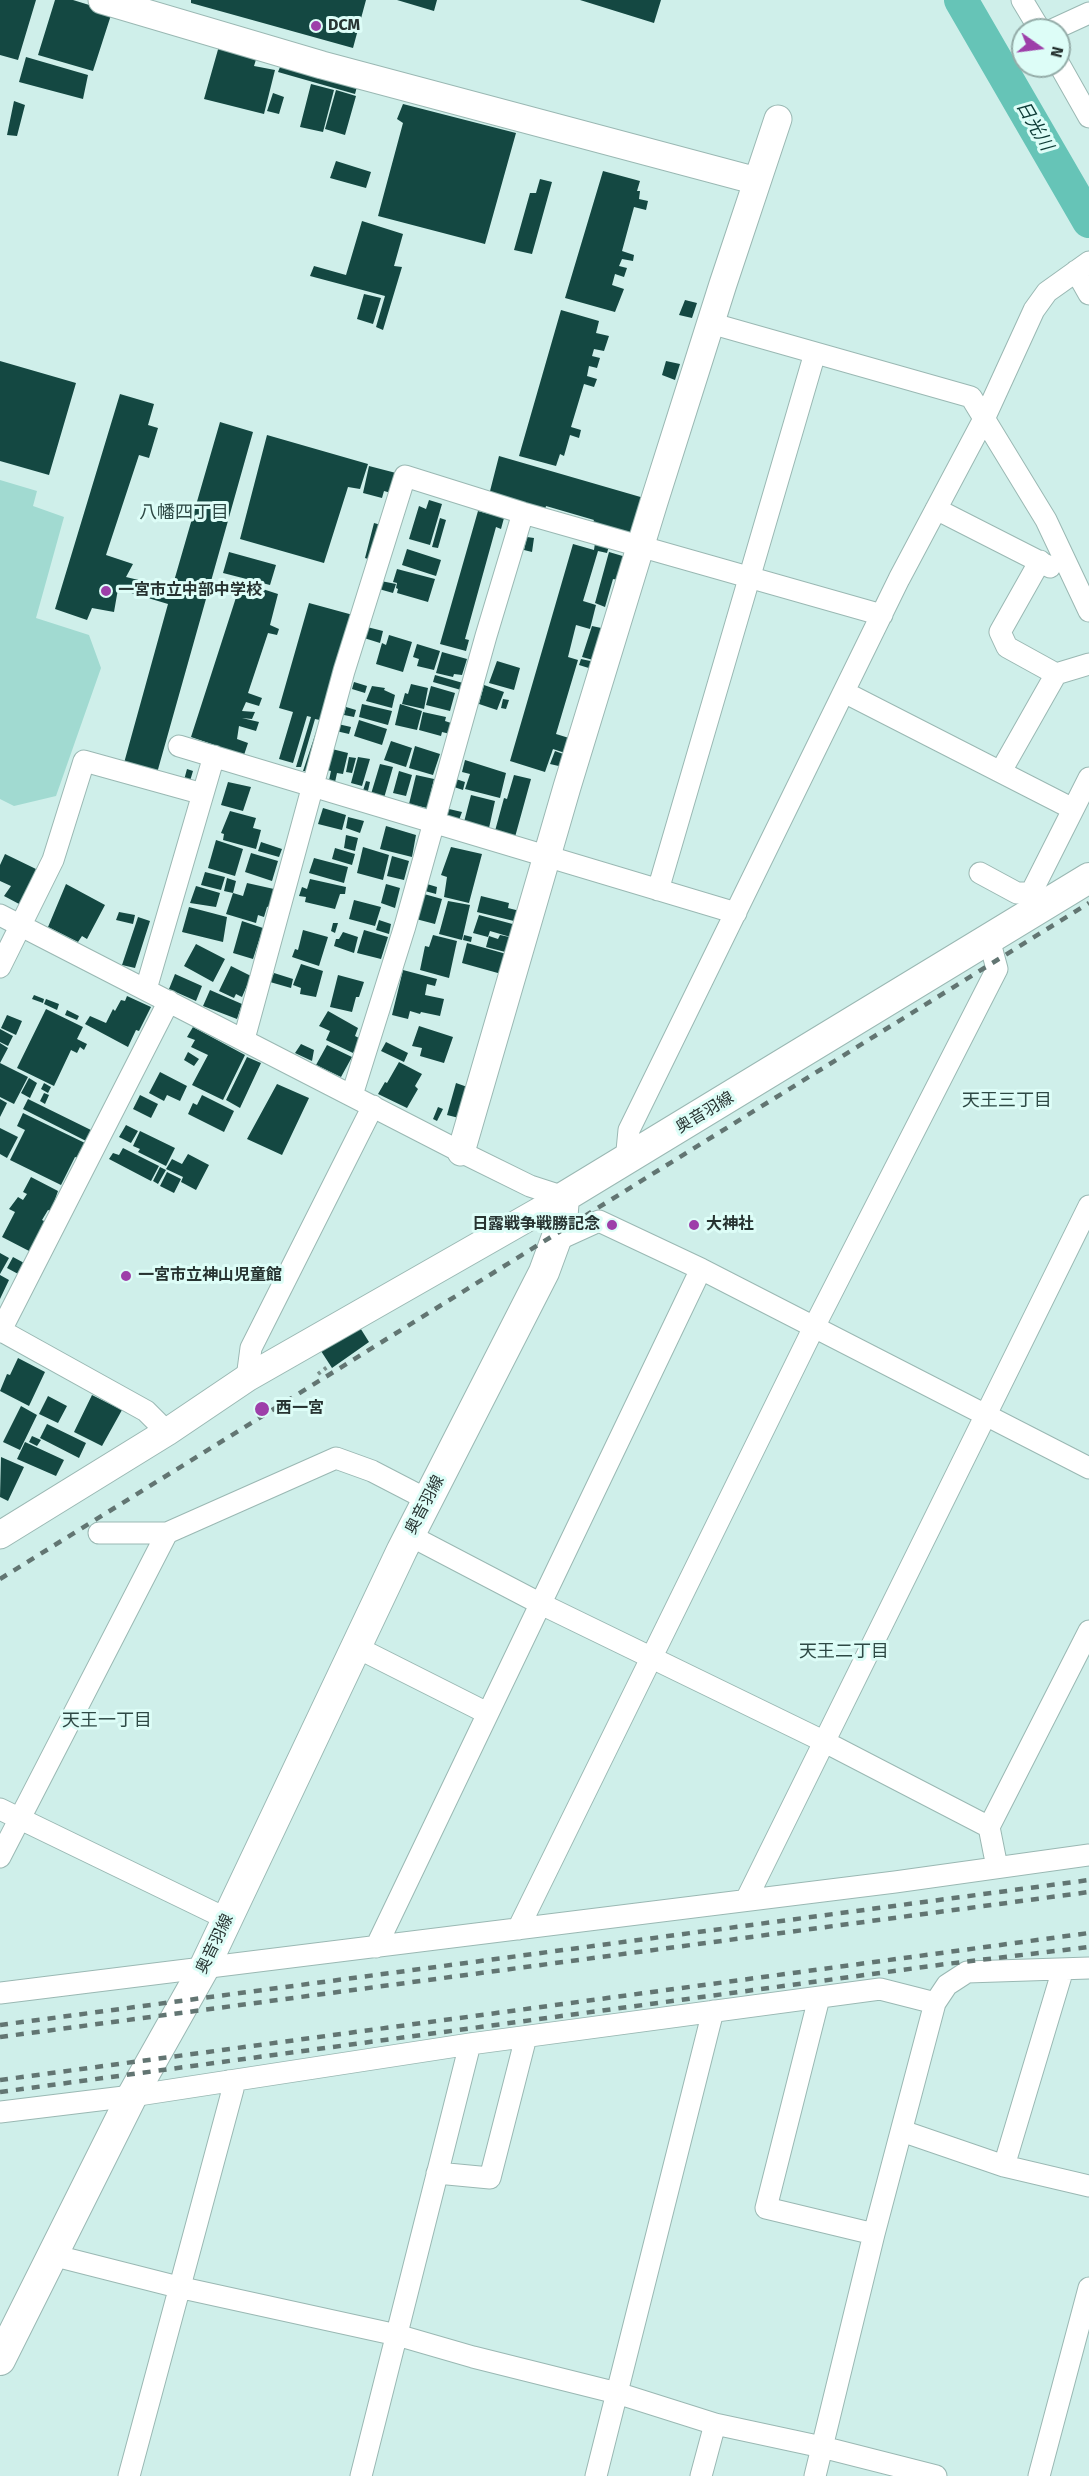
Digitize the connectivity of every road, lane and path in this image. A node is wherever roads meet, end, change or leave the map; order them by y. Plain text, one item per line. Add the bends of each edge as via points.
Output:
1 (102, 0) edge
2 (1022, 0) edge
3 (1089, 13) edge
4 (1033, 18) edge
5 (1071, 21) edge
6 (1067, 78) edge
7 (1089, 117) edge
8 (778, 119) dead end
9 (757, 181) junction
10 (1083, 266) edge
11 (1089, 294) edge
12 (710, 323) junction
13 (815, 353) junction
14 (985, 417) junction
15 (936, 509) junction
16 (523, 513) junction
17 (641, 546) junction
18 (1040, 561) junction
19 (748, 576) junction
20 (1075, 580) junction
21 (1089, 610) edge
22 (882, 615) junction
23 (1089, 664) edge
24 (1056, 674) junction
25 (844, 692) junction
26 (179, 746) dead end
27 (214, 756) junction
28 (1001, 771) junction
29 (1089, 778) edge
30 (313, 786) junction
31 (203, 794) junction
32 (1072, 809) junction
33 (434, 823) junction
34 (546, 856) junction
35 (980, 873) dead end
36 (1089, 878) edge
37 (658, 890) junction
38 (1035, 901) junction
39 (736, 913) junction
40 (0, 915) edge
41 (20, 926) junction
42 (989, 939) junction
43 (0, 967) edge
44 (146, 990) junction
45 (169, 1001) junction
46 (244, 1039) junction
47 (352, 1095) junction
48 (373, 1106) junction
49 (461, 1152) junction
50 (626, 1161) junction
51 (564, 1197) junction
52 (1089, 1206) edge
53 (555, 1241) junction
54 (701, 1269) junction
55 (814, 1327) junction
56 (0, 1330) edge
57 (330, 1365) dead end
58 (318, 1374) dead end
59 (247, 1378) junction
60 (987, 1414) junction
61 (167, 1432) junction
62 (1089, 1468) edge
63 (428, 1500) junction
64 (99, 1533) dead end
65 (167, 1533) junction
66 (0, 1535) edge
67 (409, 1535) junction
68 (539, 1603) junction
69 (1089, 1631) edge
70 (356, 1647) junction
71 (653, 1658) junction
72 (487, 1713) junction
73 (825, 1742) junction
74 (9, 1813) edge
75 (989, 1827) junction
76 (1089, 1854) edge
77 (0, 1857) edge
78 (997, 1867) junction
79 (746, 1900) junction
80 (227, 1919) junction
81 (518, 1929) junction
82 (376, 1947) junction
83 (204, 1968) junction
84 (1089, 1968) edge
85 (1063, 1969) junction
86 (0, 1993) edge
87 (819, 1998) junction
88 (935, 2003) junction
89 (713, 2010) junction
90 (526, 2037) junction
91 (470, 2044) junction
92 (228, 2081) junction
93 (132, 2096) junction
94 (0, 2112) edge
95 (902, 2131) junction
96 (1004, 2166) junction
97 (437, 2173) junction
98 (1089, 2186) edge
99 (874, 2234) junction
100 (52, 2255) junction
101 (178, 2287) junction
102 (1089, 2288) edge
103 (397, 2335) junction
104 (0, 2360) edge
105 (1079, 2362) edge
106 (617, 2393) junction
107 (715, 2424) junction
108 (822, 2447) junction
109 (925, 2475) edge
110 (129, 2476) edge
111 (361, 2476) edge
112 (596, 2476) edge
113 (701, 2476) edge
114 (815, 2476) edge
115 (1039, 2476) edge

1 - 9 street via 322,65
2 - 4 street
3 - 5 street
6 - 7 street
8 - 9 street
9 - 12 street
10 - 11 street
10 - 14 street via 1047,291 1034,310
12 - 13 street
12 - 17 street
13 - 14 street via 971,397
13 - 19 street
14 - 15 street
14 - 20 street via 1046,520
15 - 18 street
15 - 22 street
16 - 17 street
16 - 30 street via 405,476
16 - 33 street
17 - 19 street
17 - 34 street
18 - 20 street
18 - 24 street via 1000,632 1008,647
19 - 22 street
19 - 37 street
20 - 21 street
22 - 25 street
23 - 24 street
24 - 28 street
25 - 28 street
25 - 39 street
26 - 27 street
27 - 30 street
27 - 31 street
28 - 32 street
29 - 32 street
30 - 33 street
30 - 46 street
31 - 41 street via 84,761 53,860
31 - 44 street
32 - 38 street
33 - 34 street
33 - 47 street
34 - 37 street
34 - 49 street
35 - 38 street
36 - 38 main road, 奥音羽線
37 - 39 street
38 - 42 main road, 奥音羽線
39 - 50 street via 629,1130
40 - 41 street
41 - 43 street
41 - 44 street
42 - 50 main road, 奥音羽線
42 - 55 street via 997,969
44 - 45 street
45 - 46 street
45 - 56 street
46 - 47 street
47 - 48 street
48 - 49 street
48 - 59 street via 251,1348
49 - 51 street via 530,1186
50 - 51 main road, 奥音羽線
51 - 53 main road, 奥音羽線 via 562,1223
51 - 59 street
52 - 60 street
53 - 54 street via 599,1221
53 - 63 main road, 奥音羽線 via 544,1272
54 - 55 street
54 - 68 street
55 - 60 street
55 - 71 street
56 - 61 street via 146,1411
57 - 58 path
59 - 61 street
60 - 62 street
60 - 73 street
61 - 66 street
63 - 65 street via 372,1471 336,1458
63 - 67 main road, 奥音羽線
64 - 65 street
65 - 74 street
67 - 68 street
67 - 70 main road, 奥音羽線
68 - 71 street
68 - 72 street
69 - 75 street
70 - 72 street
70 - 80 main road, 奥音羽線
71 - 73 street
71 - 81 street
72 - 82 street
73 - 75 street
73 - 79 street
74 - 77 street
74 - 80 street
75 - 78 street
76 - 78 street
78 - 79 street
79 - 81 street
80 - 83 main road, 奥音羽線
81 - 82 street
82 - 83 street
83 - 86 street
83 - 93 main road, 奥音羽線
84 - 85 street
85 - 88 street via 967,1972 947,1984
85 - 96 street
87 - 88 street via 880,1989
87 - 89 street
87 - 99 street via 766,2208
88 - 95 street
89 - 90 street
89 - 106 street
90 - 91 street
90 - 97 street via 490,2178
91 - 92 street
91 - 97 street
92 - 93 street
92 - 101 street via 233,2089
93 - 94 street
93 - 100 main road, 奥音羽線
95 - 96 street
95 - 99 street
96 - 98 street
97 - 103 street
99 - 108 street
100 - 101 street
100 - 104 main road, 奥音羽線
101 - 103 street
101 - 110 street
102 - 105 street
103 - 106 street
103 - 111 street
105 - 115 street
106 - 107 street
106 - 112 street
107 - 108 street
107 - 113 street
108 - 109 street
108 - 114 street

